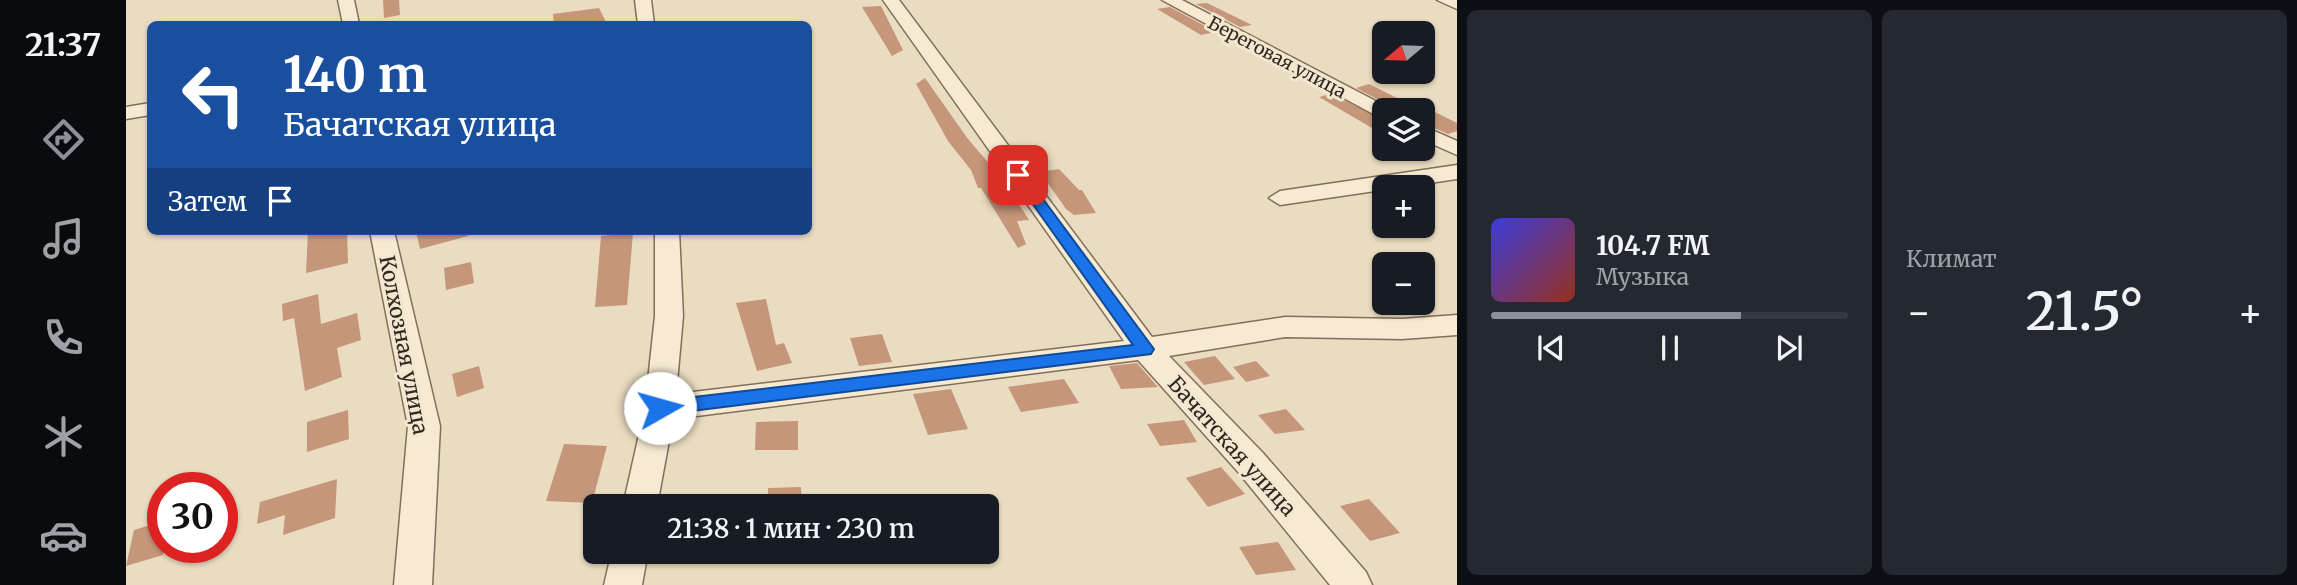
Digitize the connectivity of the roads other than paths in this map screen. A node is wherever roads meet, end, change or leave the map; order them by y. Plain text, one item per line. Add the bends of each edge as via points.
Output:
1 (346, 0) edge
2 (643, 0) edge
3 (891, 0) edge
4 (1170, 0) edge
5 (1445, 0) edge
6 (1457, 4) edge
7 (350, 21) edge
8 (646, 21) edge
9 (1372, 106) edge
10 (147, 110) edge
11 (126, 113) edge
12 (1435, 138) edge
13 (1457, 149) edge
14 (1457, 172) edge
15 (1280, 198) dead end
16 (383, 235) edge
17 (667, 235) edge
18 (1457, 326) edge
19 (1145, 349) junction
20 (660, 408) junction
21 (642, 494) edge
22 (627, 564) edge
23 (413, 585) edge
24 (623, 585) edge
25 (1353, 585) edge

1 - 7 street
2 - 8 street
3 - 19 street, Бачатская улица
4 - 9 street, Береговая улица
5 - 6 street
10 - 11 street
12 - 13 street
14 - 15 street
16 - 23 street, Колхозная улица via 424,426
17 - 20 street via 668,316
18 - 19 street via 1402,330 1285,327
19 - 20 street
19 - 25 street, Бачатская улица via 1251,463
20 - 21 street
22 - 24 street

